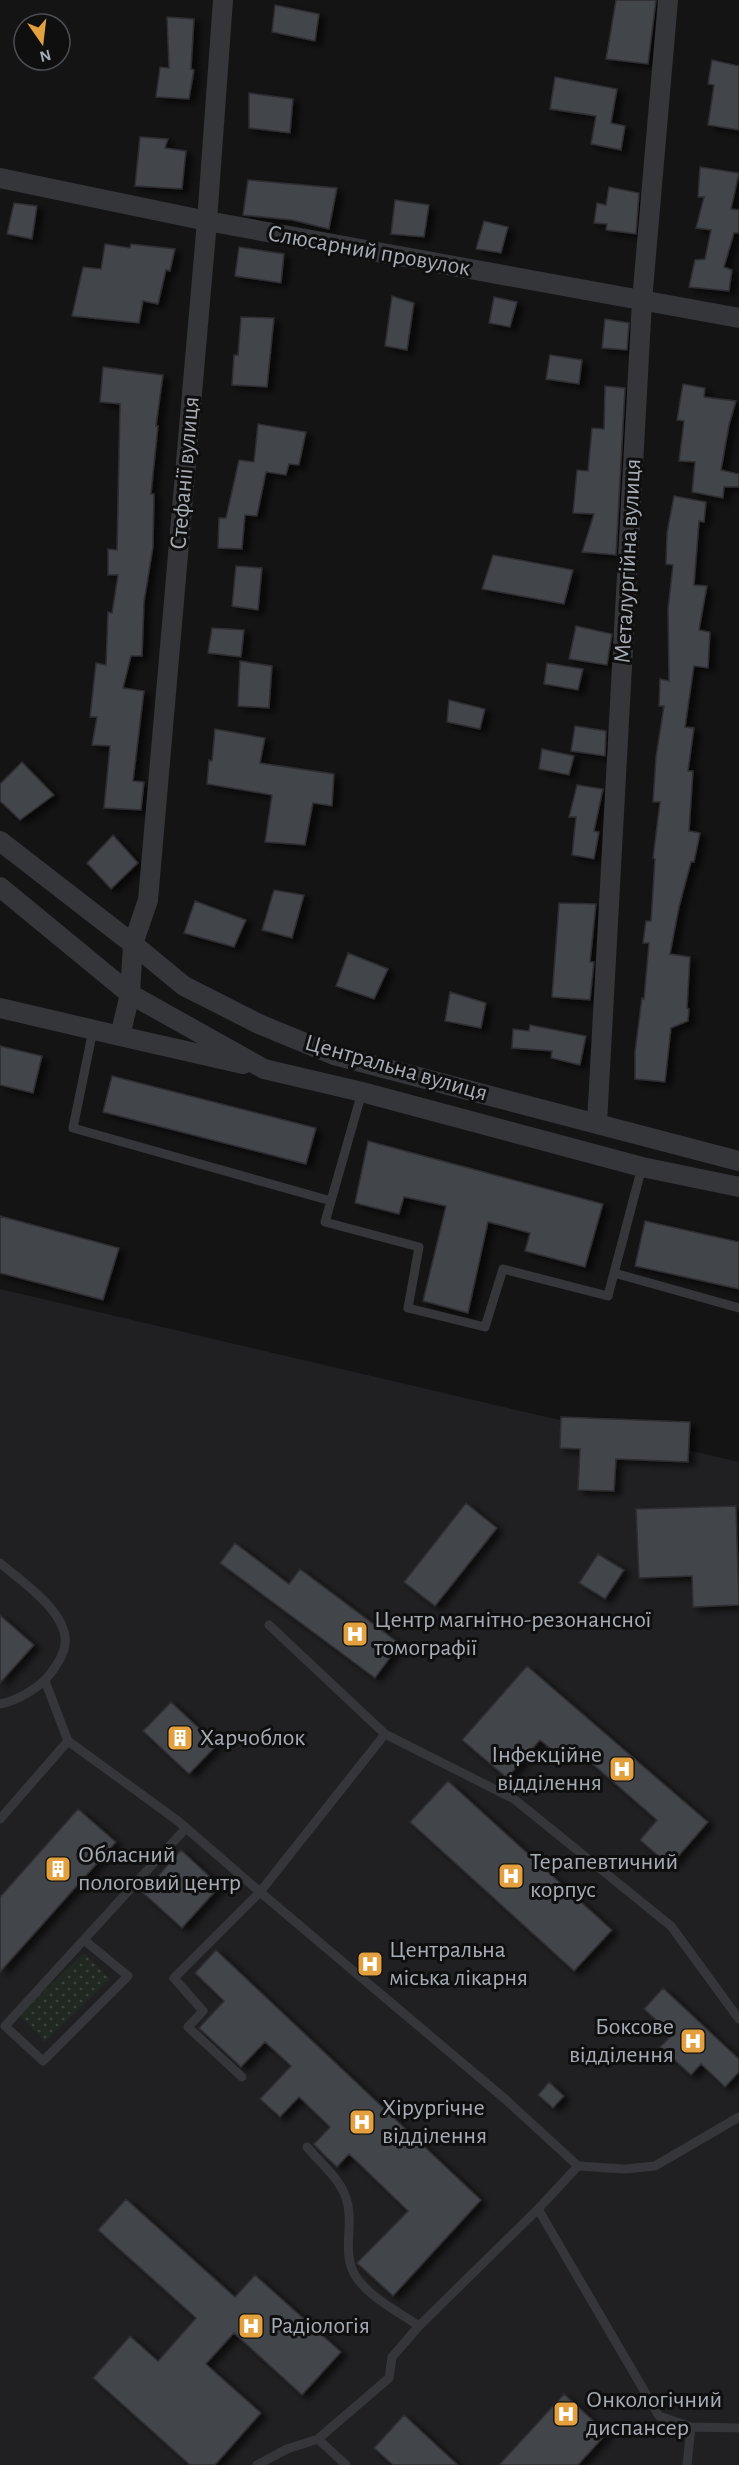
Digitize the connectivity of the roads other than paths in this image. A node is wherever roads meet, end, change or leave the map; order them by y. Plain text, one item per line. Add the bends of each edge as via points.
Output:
1 (223, 0) edge
2 (668, 0) edge
3 (0, 178) edge
4 (207, 221) junction
5 (642, 301) junction
6 (739, 318) edge
7 (0, 841) edge
8 (0, 887) edge
9 (133, 944) junction
10 (130, 994) junction
11 (0, 1008) edge
12 (93, 1030) junction
13 (120, 1036) junction
14 (264, 1069) junction
15 (362, 1092) junction
16 (597, 1124) junction
17 (739, 1161) edge
18 (642, 1167) junction
19 (739, 1187) edge
20 (331, 1201) junction
21 (614, 1273) junction
22 (739, 1308) edge
23 (0, 1563) edge
24 (269, 1625) dead end
25 (45, 1681) junction
26 (0, 1704) edge
27 (385, 1734) junction
28 (68, 1741) junction
29 (0, 1819) edge
30 (186, 1828) junction
31 (260, 1892) junction
32 (84, 1940) junction
33 (739, 2019) edge
34 (242, 2077) dead end
35 (739, 2117) edge
36 (307, 2147) dead end
37 (578, 2166) junction
38 (538, 2209) junction
39 (419, 2326) junction
40 (691, 2427) junction
41 (739, 2428) edge
42 (318, 2439) junction
43 (257, 2465) edge
44 (346, 2465) edge
45 (687, 2465) edge

1 - 4 street, Стефанії вулиця
2 - 5 street, Металургійна вулиця
3 - 4 street, Слюсарний провулок
4 - 5 street, Слюсарний провулок
4 - 9 street, Стефанії вулиця via 148,900
5 - 6 street, Слюсарний провулок
5 - 16 street, Металургійна вулиця
7 - 9 street, Центральна вулиця
8 - 10 street, Центральна вулиця
9 - 10 street, Стефанії вулиця
9 - 16 street, Центральна вулиця via 184,986 259,1024 334,1055
10 - 13 street, Стефанії вулиця
10 - 14 street, Центральна вулиця
11 - 12 street
12 - 13 street
12 - 20 lane via 73,1128
13 - 14 street
14 - 15 street, Центральна вулиця
15 - 18 street, Центральна вулиця
15 - 20 lane
16 - 17 street, Центральна вулиця
18 - 19 street, Центральна вулиця
18 - 21 lane
20 - 21 lane via 325,1222 419,1247 408,1308 485,1327 503,1269 608,1296
21 - 22 lane
23 - 25 lane via 54,1611 63,1628 66,1644
24 - 27 lane
25 - 26 lane
25 - 28 lane
27 - 31 lane
27 - 33 lane via 524,1806 671,1926
28 - 29 lane
28 - 30 lane
30 - 31 lane
30 - 32 lane
31 - 34 lane via 174,1978 203,2011 188,2027
31 - 37 lane via 505,2099
32 - 32 lane via 5,2026 43,2061 128,1976
35 - 37 lane via 655,2166
36 - 39 lane via 346,2196 349,2260 354,2275 366,2289
37 - 38 lane
38 - 39 lane
38 - 40 lane via 659,2416
39 - 42 lane via 392,2357 389,2378
40 - 41 lane
40 - 45 lane
42 - 43 lane
42 - 44 lane

